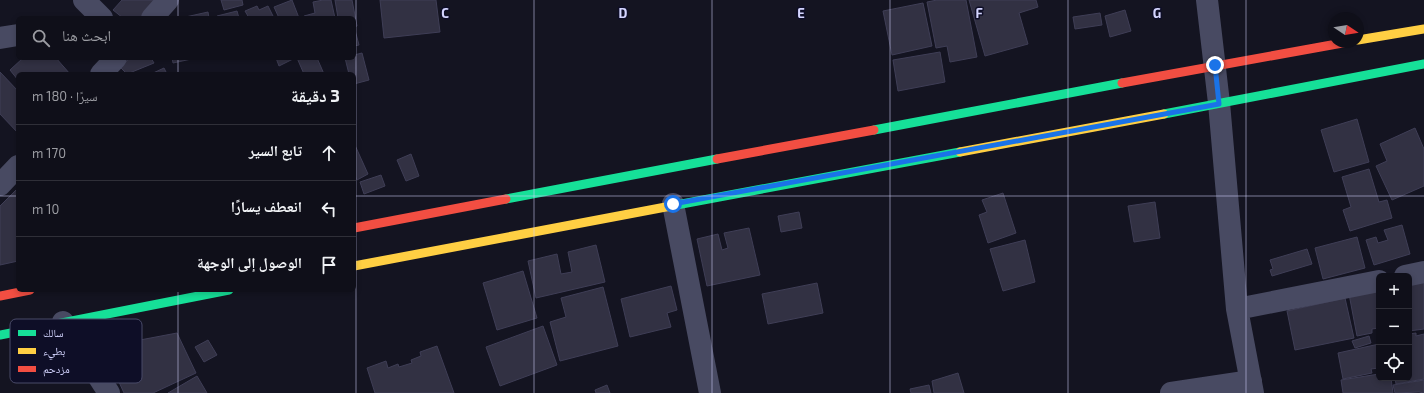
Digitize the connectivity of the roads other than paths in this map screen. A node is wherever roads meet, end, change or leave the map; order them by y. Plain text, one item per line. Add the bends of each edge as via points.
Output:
1 (84, 0) edge
2 (168, 0) edge
3 (1207, 0) edge
4 (100, 16) edge
5 (154, 16) edge
6 (1424, 29) edge
7 (16, 35) edge
8 (0, 38) edge
9 (1364, 39) edge
10 (1328, 45) edge
11 (114, 60) edge
12 (1424, 64) edge
13 (1215, 65) junction
14 (103, 72) edge
15 (1219, 104) junction
16 (16, 168) edge
17 (0, 185) edge
18 (673, 204) junction
19 (356, 228) edge
20 (356, 266) edge
21 (1424, 272) edge
22 (1412, 275) edge
23 (1376, 282) edge
24 (20, 292) edge
25 (220, 292) edge
26 (0, 296) edge
27 (1238, 309) junction
28 (79, 319) edge
29 (10, 333) edge
30 (0, 335) edge
31 (103, 383) edge
32 (1252, 387) edge
33 (109, 393) edge
34 (710, 393) edge
35 (1171, 393) edge

1 - 4 street
2 - 5 street
3 - 13 street
6 - 9 street
7 - 8 street
10 - 13 street
11 - 14 street
12 - 15 street
13 - 15 street
13 - 19 street
15 - 18 street
15 - 27 street
16 - 17 street
18 - 20 street
18 - 34 street
21 - 22 street
23 - 27 street
24 - 26 street
25 - 28 street
27 - 32 street
29 - 30 street
31 - 33 street
32 - 35 street

